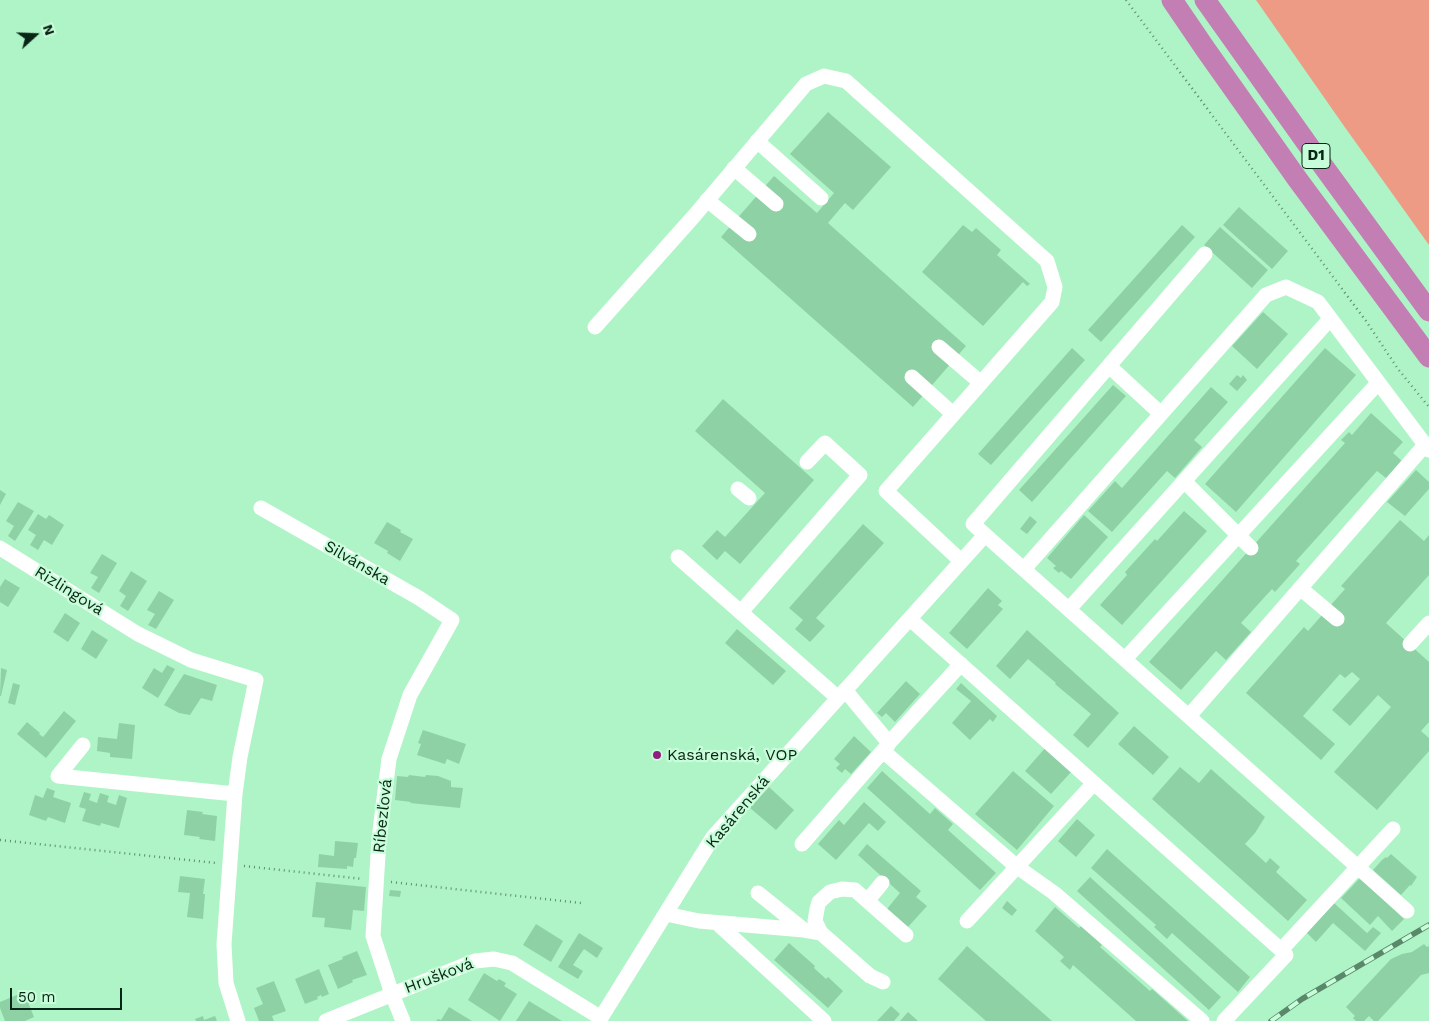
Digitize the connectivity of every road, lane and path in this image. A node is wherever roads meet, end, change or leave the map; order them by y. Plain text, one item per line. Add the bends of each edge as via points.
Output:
1 (1126, 0) edge
2 (1172, 0) edge
3 (1205, 0) edge
4 (757, 141) junction
5 (734, 168) junction
6 (821, 198) dead end
7 (707, 200) junction
8 (776, 204) dead end
9 (749, 234) dead end
10 (1205, 254) dead end
11 (1429, 310) edge
12 (1330, 319) junction
13 (595, 326) dead end
14 (939, 347) dead end
15 (1429, 357) edge
16 (1109, 366) junction
17 (912, 377) dead end
18 (980, 383) junction
19 (1378, 383) junction
20 (1429, 407) edge
21 (1160, 413) junction
22 (953, 414) junction
23 (1427, 448) edge
24 (807, 462) dead end
25 (1184, 481) junction
26 (261, 508) dead end
27 (985, 535) junction
28 (1239, 535) junction
29 (0, 548) edge
30 (1251, 548) dead end
31 (678, 557) dead end
32 (962, 561) junction
33 (1024, 569) junction
34 (1300, 588) junction
35 (1069, 609) junction
36 (741, 612) junction
37 (910, 618) junction
38 (1337, 619) dead end
39 (452, 620) joint
40 (1429, 623) edge
41 (1410, 644) dead end
42 (1125, 659) junction
43 (961, 664) junction
44 (842, 694) junction
45 (1189, 716) junction
46 (82, 745) dead end
47 (886, 747) junction
48 (1094, 783) junction
49 (235, 794) junction
50 (1392, 829) dead end
51 (0, 840) edge
52 (802, 844) dead end
53 (230, 865) junction
54 (1016, 866) junction
55 (1358, 867) junction
56 (376, 881) junction
57 (882, 883) dead end
58 (758, 893) dead end
59 (868, 900) junction
60 (581, 903) dead end
61 (1407, 911) dead end
62 (666, 914) junction
63 (967, 921) dead end
64 (717, 923) junction
65 (804, 930) junction
66 (821, 933) junction
67 (906, 936) dead end
68 (1281, 950) junction
69 (883, 982) dead end
70 (392, 994) junction
71 (600, 1020) edge
72 (238, 1021) edge
73 (326, 1021) edge
74 (403, 1021) edge
75 (824, 1021) edge
76 (1202, 1021) edge
77 (1224, 1021) edge

1 - 20 path
2 - 15 highway, D1 via 1298,180
3 - 11 highway, D1
4 - 5 street
4 - 6 street
4 - 18 street via 806,84 824,76 846,81 1047,261 1056,288 1052,302
5 - 7 street
5 - 8 street
7 - 9 street
7 - 13 street
10 - 16 street
12 - 19 street
12 - 21 street via 1318,302 1286,287 1266,294
12 - 25 street
14 - 18 street
16 - 21 street
16 - 27 street via 973,524
17 - 22 street
18 - 22 street
19 - 23 street
19 - 28 street
21 - 33 street
22 - 32 street via 886,491
23 - 34 street
24 - 36 street via 825,442 860,475
25 - 28 street
25 - 35 street
26 - 39 street, Silvánska
27 - 32 street, Kasárenská
27 - 33 street
28 - 30 street
28 - 42 street
29 - 49 street, Rizlingová via 138,634 191,660 256,680
31 - 36 street
32 - 37 street, Kasárenská
33 - 35 street
34 - 38 street
34 - 45 street
35 - 42 street
36 - 44 street
37 - 43 street
37 - 44 street, Kasárenská
39 - 56 street, Ríbezľová via 410,695 389,759
40 - 41 street
42 - 45 street
43 - 47 street
43 - 48 street
44 - 47 street
44 - 62 street, Kasárenská via 714,838
45 - 55 street
46 - 49 street via 58,776
47 - 52 street
47 - 54 street
48 - 54 street
48 - 68 street
49 - 53 street
50 - 55 street
51 - 53 path
53 - 56 path
53 - 72 street via 224,944 226,983
54 - 63 street
54 - 76 street via 1054,893
55 - 61 street
55 - 68 street
56 - 60 path
56 - 70 street, Ríbezľová via 373,936
57 - 59 street
58 - 65 street
59 - 66 street via 855,890 830,892 819,902 817,909 815,921
59 - 67 street
62 - 64 street
62 - 71 street, Kasárenská
64 - 65 street
64 - 75 street
65 - 66 street
66 - 69 street via 870,976
68 - 77 street via 1286,955
70 - 71 street, Hrušková via 475,961 494,959 512,963
70 - 73 street, Hrušková
70 - 74 street, Ríbezľová

